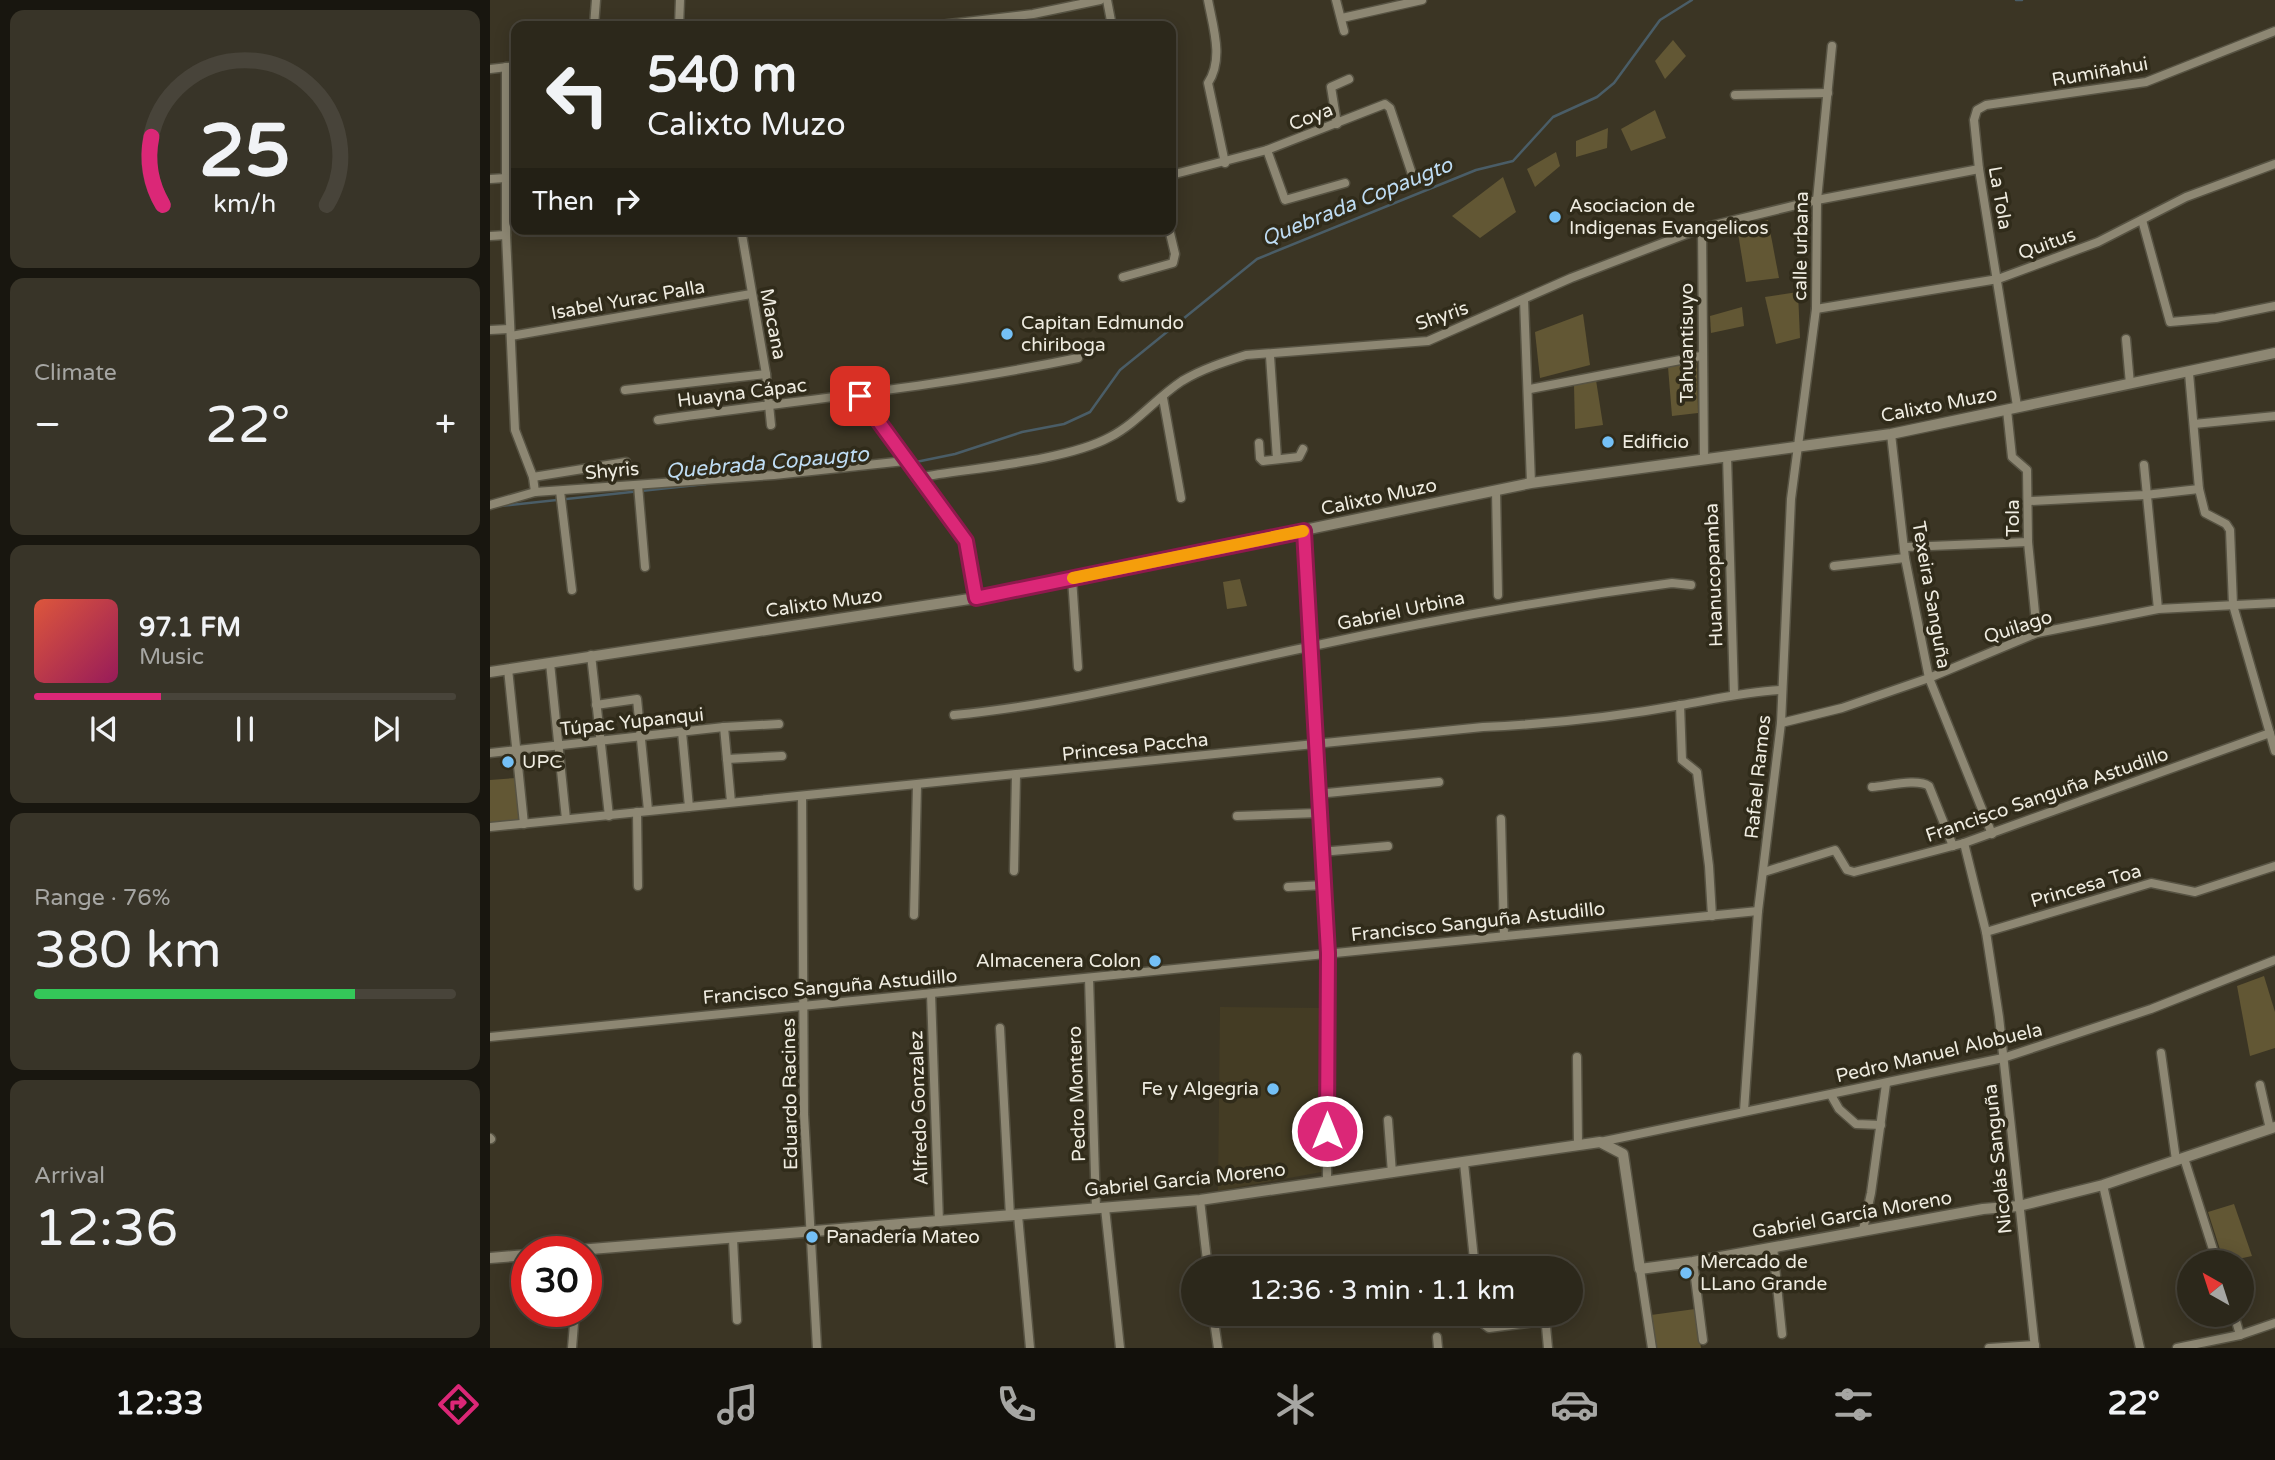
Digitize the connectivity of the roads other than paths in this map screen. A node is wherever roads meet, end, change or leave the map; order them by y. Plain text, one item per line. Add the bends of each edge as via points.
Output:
1 (596, 0) edge
2 (680, 0) edge
3 (1099, 0) edge
4 (1107, 0) edge
5 (1208, 0) edge
6 (1336, 0) edge
7 (1422, 0) edge
8 (1018, 16) junction
9 (1342, 18) junction
10 (594, 21) edge
11 (679, 21) edge
12 (975, 21) edge
13 (1018, 21) edge
14 (1111, 21) edge
15 (1343, 31) dead end
16 (2275, 31) edge
17 (1832, 46) dead end
18 (511, 66) edge
19 (506, 67) junction
20 (490, 69) edge
21 (1349, 79) dead end
22 (1828, 93) junction
23 (1735, 95) dead end
24 (1974, 120) joint
25 (1337, 124) junction
26 (1267, 150) junction
27 (1225, 163) junction
28 (2275, 163) edge
29 (1979, 169) junction
30 (1176, 174) edge
31 (1413, 177) dead end
32 (506, 178) junction
33 (490, 179) edge
34 (1345, 183) dead end
35 (1817, 200) junction
36 (2142, 220) junction
37 (1702, 228) junction
38 (506, 235) junction
39 (742, 235) edge
40 (1170, 235) edge
41 (490, 236) edge
42 (1123, 276) dead end
43 (1998, 279) junction
44 (751, 294) junction
45 (1524, 300) junction
46 (2275, 306) edge
47 (1816, 309) junction
48 (490, 330) edge
49 (510, 333) junction
50 (2126, 339) dead end
51 (2275, 353) edge
52 (1270, 356) junction
53 (1701, 356) junction
54 (1078, 358) dead end
55 (2189, 373) junction
56 (766, 374) junction
57 (2130, 384) junction
58 (1530, 389) junction
59 (625, 390) dead end
60 (860, 396) junction
61 (1163, 397) junction
62 (769, 404) junction
63 (2012, 408) junction
64 (2275, 416) edge
65 (658, 420) dead end
66 (2194, 424) junction
67 (771, 425) dead end
68 (1892, 434) junction
69 (1259, 443) dead end
70 (1798, 446) junction
71 (1303, 450) dead end
72 (1727, 456) junction
73 (1704, 458) junction
74 (1277, 459) junction
75 (905, 461) junction
76 (626, 462) dead end
77 (2144, 465) dead end
78 (533, 477) junction
79 (921, 477) junction
80 (1531, 483) junction
81 (638, 485) junction
82 (2199, 489) junction
83 (560, 491) junction
84 (1496, 491) junction
85 (535, 492) junction
86 (2145, 495) junction
87 (1181, 498) dead end
88 (2030, 501) junction
89 (490, 505) edge
90 (1304, 531) junction
91 (2028, 542) junction
92 (1906, 548) junction
93 (1905, 558) junction
94 (1834, 566) dead end
95 (645, 567) dead end
96 (1072, 578) junction
97 (1691, 585) dead end
98 (572, 590) dead end
99 (1498, 595) dead end
100 (976, 598) junction
101 (2275, 603) edge
102 (2233, 605) junction
103 (2158, 609) junction
104 (2038, 633) junction
105 (1311, 646) junction
106 (591, 655) junction
107 (550, 663) junction
108 (1078, 667) dead end
109 (508, 669) junction
110 (490, 672) edge
111 (1929, 678) junction
112 (1781, 690) junction
113 (1734, 693) junction
114 (596, 705) junction
115 (1679, 705) junction
116 (954, 715) dead end
117 (1781, 723) junction
118 (779, 724) dead end
119 (724, 727) junction
120 (682, 732) junction
121 (2270, 733) junction
122 (641, 736) junction
123 (600, 741) junction
124 (1314, 744) junction
125 (557, 746) junction
126 (516, 750) junction
127 (2275, 751) edge
128 (490, 753) edge
129 (782, 756) dead end
130 (727, 759) junction
131 (1016, 775) junction
132 (1439, 782) dead end
133 (916, 785) junction
134 (1872, 787) dead end
135 (1317, 794) junction
136 (802, 797) junction
137 (731, 802) junction
138 (689, 807) junction
139 (648, 810) junction
140 (637, 812) junction
141 (1318, 813) junction
142 (609, 816) junction
143 (1237, 816) dead end
144 (566, 819) junction
145 (1500, 819) dead end
146 (524, 824) junction
147 (490, 827) edge
148 (1992, 834) junction
149 (1964, 843) junction
150 (1388, 846) dead end
151 (1953, 846) junction
152 (1321, 852) junction
153 (2275, 866) edge
154 (1014, 871) dead end
155 (1764, 873) junction
156 (1323, 885) junction
157 (638, 886) dead end
158 (1288, 887) dead end
159 (1758, 911) junction
160 (914, 915) dead end
161 (1712, 916) junction
162 (1986, 932) junction
163 (1504, 936) junction
164 (1328, 953) junction
165 (2275, 960) edge
166 (1089, 978) junction
167 (931, 993) junction
168 (805, 1004) junction
169 (1000, 1028) dead end
170 (490, 1037) edge
171 (2161, 1053) dead end
172 (1577, 1057) dead end
173 (2003, 1058) junction
174 (1886, 1084) junction
175 (2260, 1085) dead end
176 (1831, 1095) junction
177 (1744, 1111) junction
178 (1388, 1120) dead end
179 (1881, 1125) junction
180 (2272, 1128) edge
181 (1600, 1142) junction
182 (1578, 1145) junction
183 (2180, 1159) junction
184 (1464, 1163) junction
185 (1392, 1173) junction
186 (1327, 1182) junction
187 (2103, 1185) junction
188 (1200, 1200) junction
189 (2019, 1206) junction
190 (1101, 1208) junction
191 (1014, 1215) junction
192 (939, 1222) junction
193 (1863, 1230) junction
194 (809, 1234) junction
195 (733, 1239) junction
196 (1773, 1247) junction
197 (602, 1249) edge
198 (2213, 1250) edge
199 (511, 1256) edge
200 (1206, 1256) edge
201 (1474, 1256) edge
202 (490, 1258) edge
203 (1693, 1262) junction
204 (1640, 1269) junction
205 (737, 1320) dead end
206 (2275, 1323) edge
207 (1215, 1326) edge
208 (1546, 1326) edge
209 (574, 1327) edge
210 (2238, 1327) edge
211 (1782, 1334) dead end
212 (2240, 1335) junction
213 (1437, 1338) dead end
214 (1703, 1340) dead end
215 (2035, 1346) edge
216 (572, 1348) edge
217 (817, 1348) edge
218 (1030, 1348) edge
219 (1120, 1348) edge
220 (1218, 1348) edge
221 (1438, 1348) edge
222 (1548, 1348) edge
223 (1652, 1348) edge
224 (1989, 1348) edge
225 (2140, 1348) edge
226 (2177, 1348) edge

1 - 10 street
2 - 11 street
3 - 8 street
4 - 14 street
5 - 27 street via 1217,56 1208,83
6 - 9 street
7 - 9 street
8 - 12 street
8 - 13 street
9 - 15 street
16 - 24 street, Rumiñahui via 2146,82 1986,105
17 - 22 street, calle urbana
18 - 19 street
19 - 20 street
19 - 32 street
21 - 25 street via 1331,87
22 - 23 street
22 - 35 street, calle urbana
24 - 29 street, La Tola
25 - 26 street, Coya
25 - 31 street, Coya via 1388,105
26 - 27 street, Coya
26 - 34 street via 1285,200
27 - 30 street, Coya
28 - 36 street, Quitus via 2186,197
29 - 35 street, Shyris
29 - 43 street, La Tola
32 - 33 street
32 - 38 street
35 - 37 street, Shyris
35 - 47 street, calle urbana
36 - 43 street, Quitus via 2098,242
36 - 46 street via 2170,322
37 - 45 street, Shyris
37 - 53 street, Tahuantisuyo
38 - 41 street
38 - 49 street
39 - 44 street, Macana
40 - 42 street via 1173,263
43 - 47 street, Quitus
43 - 63 street, La Tola
44 - 49 street, Isabel Yurac Palla
44 - 56 street, Macana
45 - 52 street, Shyris via 1428,341
45 - 58 street
47 - 70 street, calle urbana
48 - 49 street, Isabel Yurac Palla
49 - 78 street via 514,430
50 - 57 street
51 - 55 street, Calixto Muzo
52 - 61 street, Shyris via 1246,355 1219,363
52 - 74 street
53 - 58 street
53 - 73 street, Tahuantisuyo
54 - 60 street, Huayna Cápac
55 - 57 street, Calixto Muzo
55 - 66 street
56 - 59 street
56 - 62 street, Macana
57 - 63 street, Calixto Muzo
58 - 80 street
60 - 62 street, Huayna Cápac
60 - 75 street
61 - 79 street, Shyris via 1098,443
61 - 87 street
62 - 65 street, Huayna Cápac
62 - 67 street, Macana
63 - 68 street, Calixto Muzo
63 - 88 street, Tola via 2012,457 2027,470
64 - 66 street
66 - 82 street
68 - 70 street, Calixto Muzo
68 - 92 street, Texeira Sanguña
69 - 74 street via 1263,461
70 - 72 street, Calixto Muzo
70 - 112 street, Rafael Ramos
71 - 74 street via 1299,457
72 - 73 street, Calixto Muzo
72 - 113 street, Huanucopamba
73 - 80 street, Calixto Muzo
75 - 79 street
75 - 81 street, Shyris
76 - 78 street
77 - 86 street
78 - 85 street
79 - 100 street via 966,541
80 - 84 street, Calixto Muzo
81 - 83 street, Shyris
81 - 95 street
82 - 86 street
82 - 102 street via 2205,513 2230,530
83 - 85 street, Shyris
83 - 98 street
84 - 90 street, Calixto Muzo
84 - 99 street
85 - 89 street, Shyris
86 - 88 street
86 - 103 street
88 - 91 street, Tola
90 - 96 street, Calixto Muzo
90 - 105 street
91 - 92 street
91 - 104 street, Tola
92 - 93 street, Texeira Sanguña
93 - 94 street
93 - 111 street, Texeira Sanguña
96 - 100 street, Calixto Muzo
96 - 108 street
97 - 105 street, Gabriel Urbina via 1672,583 1481,611
100 - 106 street, Calixto Muzo
101 - 102 street, Quilago
102 - 103 street, Quilago
102 - 121 street
103 - 104 street, Quilago
104 - 111 street, Quilago
105 - 116 street, Gabriel Urbina via 1017,709
105 - 124 street
106 - 107 street, Calixto Muzo
106 - 114 street
107 - 109 street, Calixto Muzo
107 - 125 street
109 - 110 street, Calixto Muzo
109 - 126 street
111 - 117 street, Quilago
111 - 148 street, Texeira Sanguña
112 - 113 street, Princesa Paccha
112 - 117 street, Rafael Ramos
113 - 115 street, Princesa Paccha
114 - 122 street via 637,699
114 - 123 street
115 - 124 street, Princesa Paccha via 1546,724
115 - 161 street via 1682,760 1698,772
117 - 155 street, Rafael Ramos
118 - 119 street, Túpac Yupanqui
119 - 120 street, Túpac Yupanqui
119 - 130 street
120 - 122 street, Túpac Yupanqui
120 - 138 street
121 - 127 street
121 - 148 street, Francisco Sanguña Astudillo
122 - 123 street, Túpac Yupanqui
122 - 139 street
123 - 125 street, Túpac Yupanqui
123 - 142 street
124 - 131 street, Princesa Paccha
124 - 135 street
125 - 126 street, Túpac Yupanqui
125 - 144 street
126 - 128 street, Túpac Yupanqui
126 - 146 street
129 - 130 street
130 - 137 street
131 - 133 street, Princesa Paccha
131 - 154 street
132 - 135 street
133 - 136 street, Princesa Paccha
133 - 160 street
134 - 151 street via 1922,781 1929,786
135 - 141 street
136 - 137 street, Princesa Paccha
136 - 168 street, Eduardo Racines
137 - 138 street, Princesa Paccha
138 - 139 street, Princesa Paccha
139 - 140 street, Princesa Paccha
140 - 142 street, Princesa Paccha
140 - 157 street
141 - 143 street
141 - 152 street
142 - 144 street, Princesa Paccha
144 - 146 street, Princesa Paccha
145 - 163 street
146 - 147 street, Princesa Paccha
148 - 149 street, Francisco Sanguña Astudillo
149 - 151 street, Francisco Sanguña Astudillo
149 - 162 street, Nicolás Sanguña
150 - 152 street
151 - 155 street, Francisco Sanguña Astudillo via 1854,872 1847,870 1839,852 1831,850
152 - 156 street
153 - 162 street, Princesa Toa via 2195,892 2151,883
155 - 159 street, Rafael Ramos
156 - 158 street
156 - 164 street
159 - 161 street, Francisco Sanguña Astudillo
159 - 177 street, Rafael Ramos
161 - 163 street, Francisco Sanguña Astudillo
162 - 173 street, Nicolás Sanguña
163 - 164 street, Francisco Sanguña Astudillo
164 - 166 street, Francisco Sanguña Astudillo
164 - 186 street
165 - 173 street, Pedro Manuel Alobuela
166 - 167 street, Francisco Sanguña Astudillo
166 - 190 street, Pedro Montero
167 - 168 street, Francisco Sanguña Astudillo
167 - 192 street, Alfredo Gonzalez
168 - 170 street, Francisco Sanguña Astudillo
168 - 194 street, Eduardo Racines
169 - 191 street
171 - 183 street
172 - 182 street
173 - 174 street, Pedro Manuel Alobuela
173 - 189 street, Nicolás Sanguña
174 - 176 street, Pedro Manuel Alobuela
174 - 179 street
175 - 180 street
176 - 177 street, Pedro Manuel Alobuela
176 - 179 street via 1856,1124
177 - 181 street, Pedro Manuel Alobuela
178 - 185 street
179 - 193 street
180 - 183 street, Gabriel García Moreno
181 - 182 street, Gabriel García Moreno
181 - 204 street via 1623,1154
182 - 184 street, Gabriel García Moreno
183 - 187 street, Gabriel García Moreno
183 - 198 street
184 - 185 street, Gabriel García Moreno
184 - 201 street
185 - 186 street, Gabriel García Moreno
186 - 188 street, Gabriel García Moreno
187 - 189 street, Gabriel García Moreno
187 - 225 street
188 - 190 street, Gabriel García Moreno
188 - 200 street
189 - 193 street, Gabriel García Moreno
189 - 215 street, Nicolás Sanguña
190 - 191 street, Gabriel García Moreno
190 - 219 street, Pedro Montero
191 - 192 street, Gabriel García Moreno
191 - 218 street
192 - 194 street, Gabriel García Moreno
193 - 196 street, Gabriel García Moreno
194 - 195 street, Gabriel García Moreno
194 - 217 street, Eduardo Racines
195 - 197 street, Gabriel García Moreno
195 - 205 street
196 - 203 street, Gabriel García Moreno
196 - 211 street
199 - 202 street
203 - 204 street, Gabriel García Moreno
203 - 214 street
204 - 223 street
206 - 212 street
207 - 220 street
208 - 222 street
209 - 216 street
210 - 212 street
212 - 226 street
213 - 221 street
215 - 224 street

